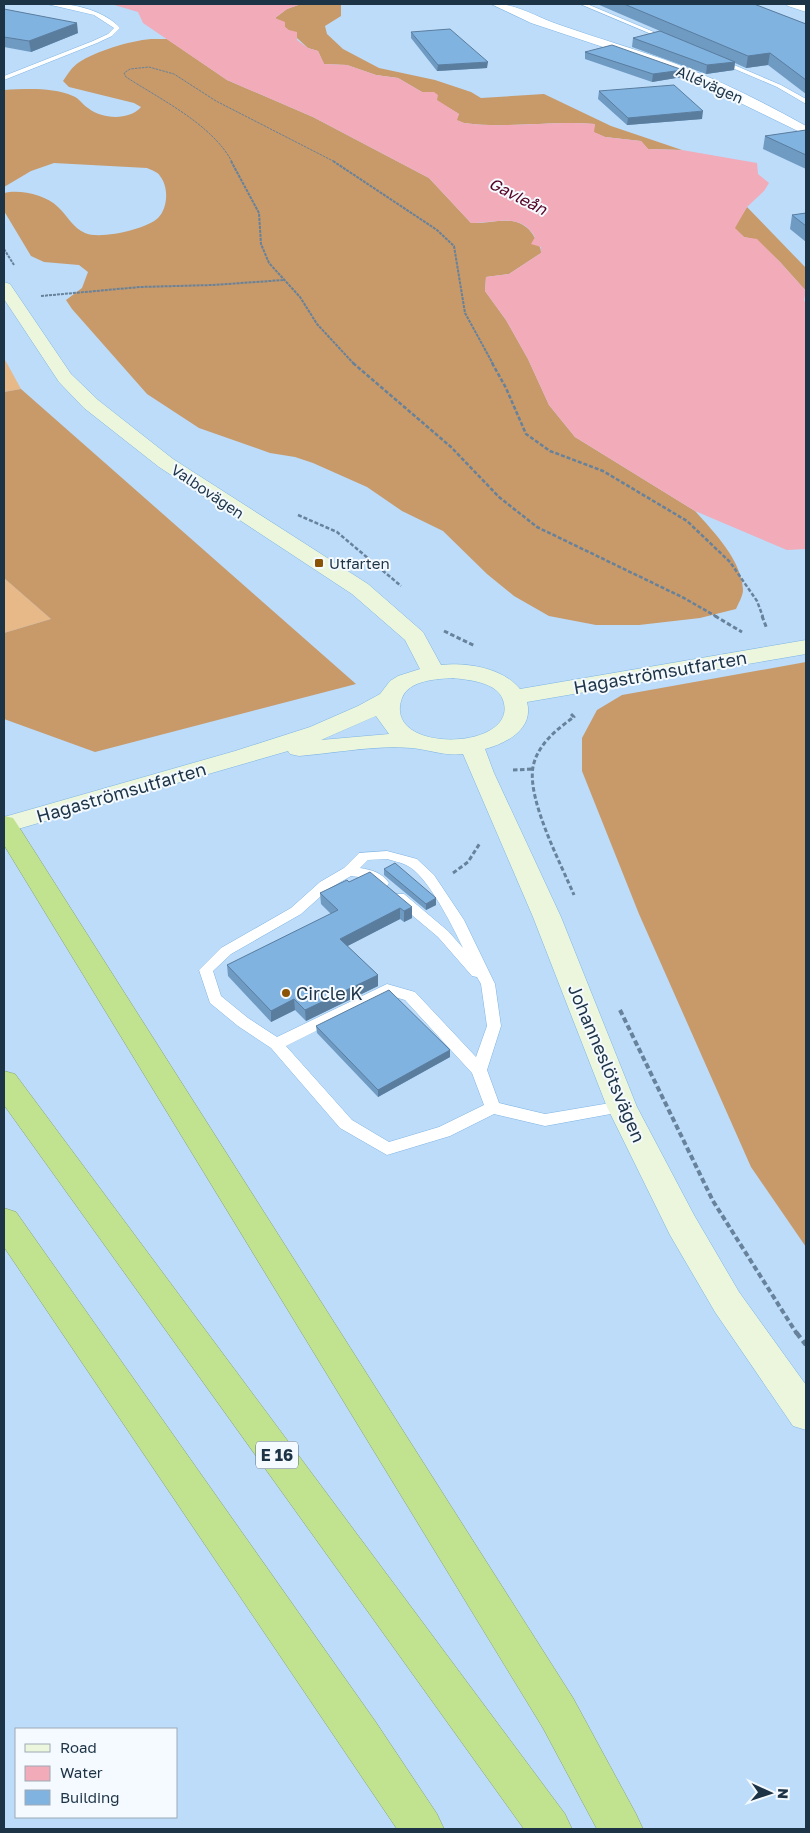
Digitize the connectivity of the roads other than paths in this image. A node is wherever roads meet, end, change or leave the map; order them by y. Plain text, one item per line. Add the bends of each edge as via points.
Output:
1 (50, 4) edge
2 (497, 4) edge
3 (583, 4) edge
4 (792, 4) edge
5 (806, 9) edge
6 (676, 43) edge
7 (712, 58) edge
8 (4, 78) edge
9 (806, 102) edge
10 (806, 131) edge
11 (4, 287) edge
12 (806, 647) edge
13 (433, 672) junction
14 (514, 698) junction
15 (389, 699) junction
16 (415, 741) junction
17 (472, 746) junction
18 (238, 758) junction
19 (4, 825) edge
20 (349, 871) junction
21 (488, 984) junction
22 (276, 1044) junction
23 (479, 1070) junction
24 (4, 1082) edge
25 (622, 1107) junction
26 (493, 1108) junction
27 (4, 1221) edge
28 (806, 1414) edge
29 (422, 1829) edge
30 (550, 1829) edge
31 (621, 1829) edge

1 - 8 lane via 96,15 117,28 95,42
2 - 10 street, Allévägen via 528,18 682,71 732,92
3 - 6 lane
4 - 5 street
7 - 9 lane via 779,86
11 - 13 main road, Valbovägen via 65,378 91,404 166,463 360,589 415,637
12 - 14 main road, Hagaströmsutfarten via 561,697
13 - 14 main road, Hagaströmsutfarten via 472,673 490,678
13 - 15 main road, Hagaströmsutfarten via 414,677 399,686
14 - 17 main road, Hagaströmsutfarten via 518,709 506,732 491,741
15 - 16 main road, Hagaströmsutfarten via 387,710 391,722
15 - 18 main road, Hagaströmsutfarten via 365,714
16 - 17 main road, Hagaströmsutfarten via 453,748
16 - 18 main road, Hagaströmsutfarten via 316,747
17 - 25 main road, Johanneslötsvägen via 547,917
18 - 19 main road, Hagaströmsutfarten
19 - 31 highway via 558,1713
20 - 21 lane via 371,874 443,934
20 - 21 lane via 364,856 386,854 412,862 429,878 457,920
20 - 22 lane via 325,885 296,912 226,951 206,970 215,999
21 - 23 lane via 494,1026
22 - 23 lane via 387,989 410,996
22 - 26 lane via 346,1124 387,1149 444,1132
23 - 26 lane
24 - 30 highway, E 16
25 - 26 lane via 545,1120
25 - 28 main road, Johanneslötsvägen via 682,1225 727,1302
27 - 29 highway

